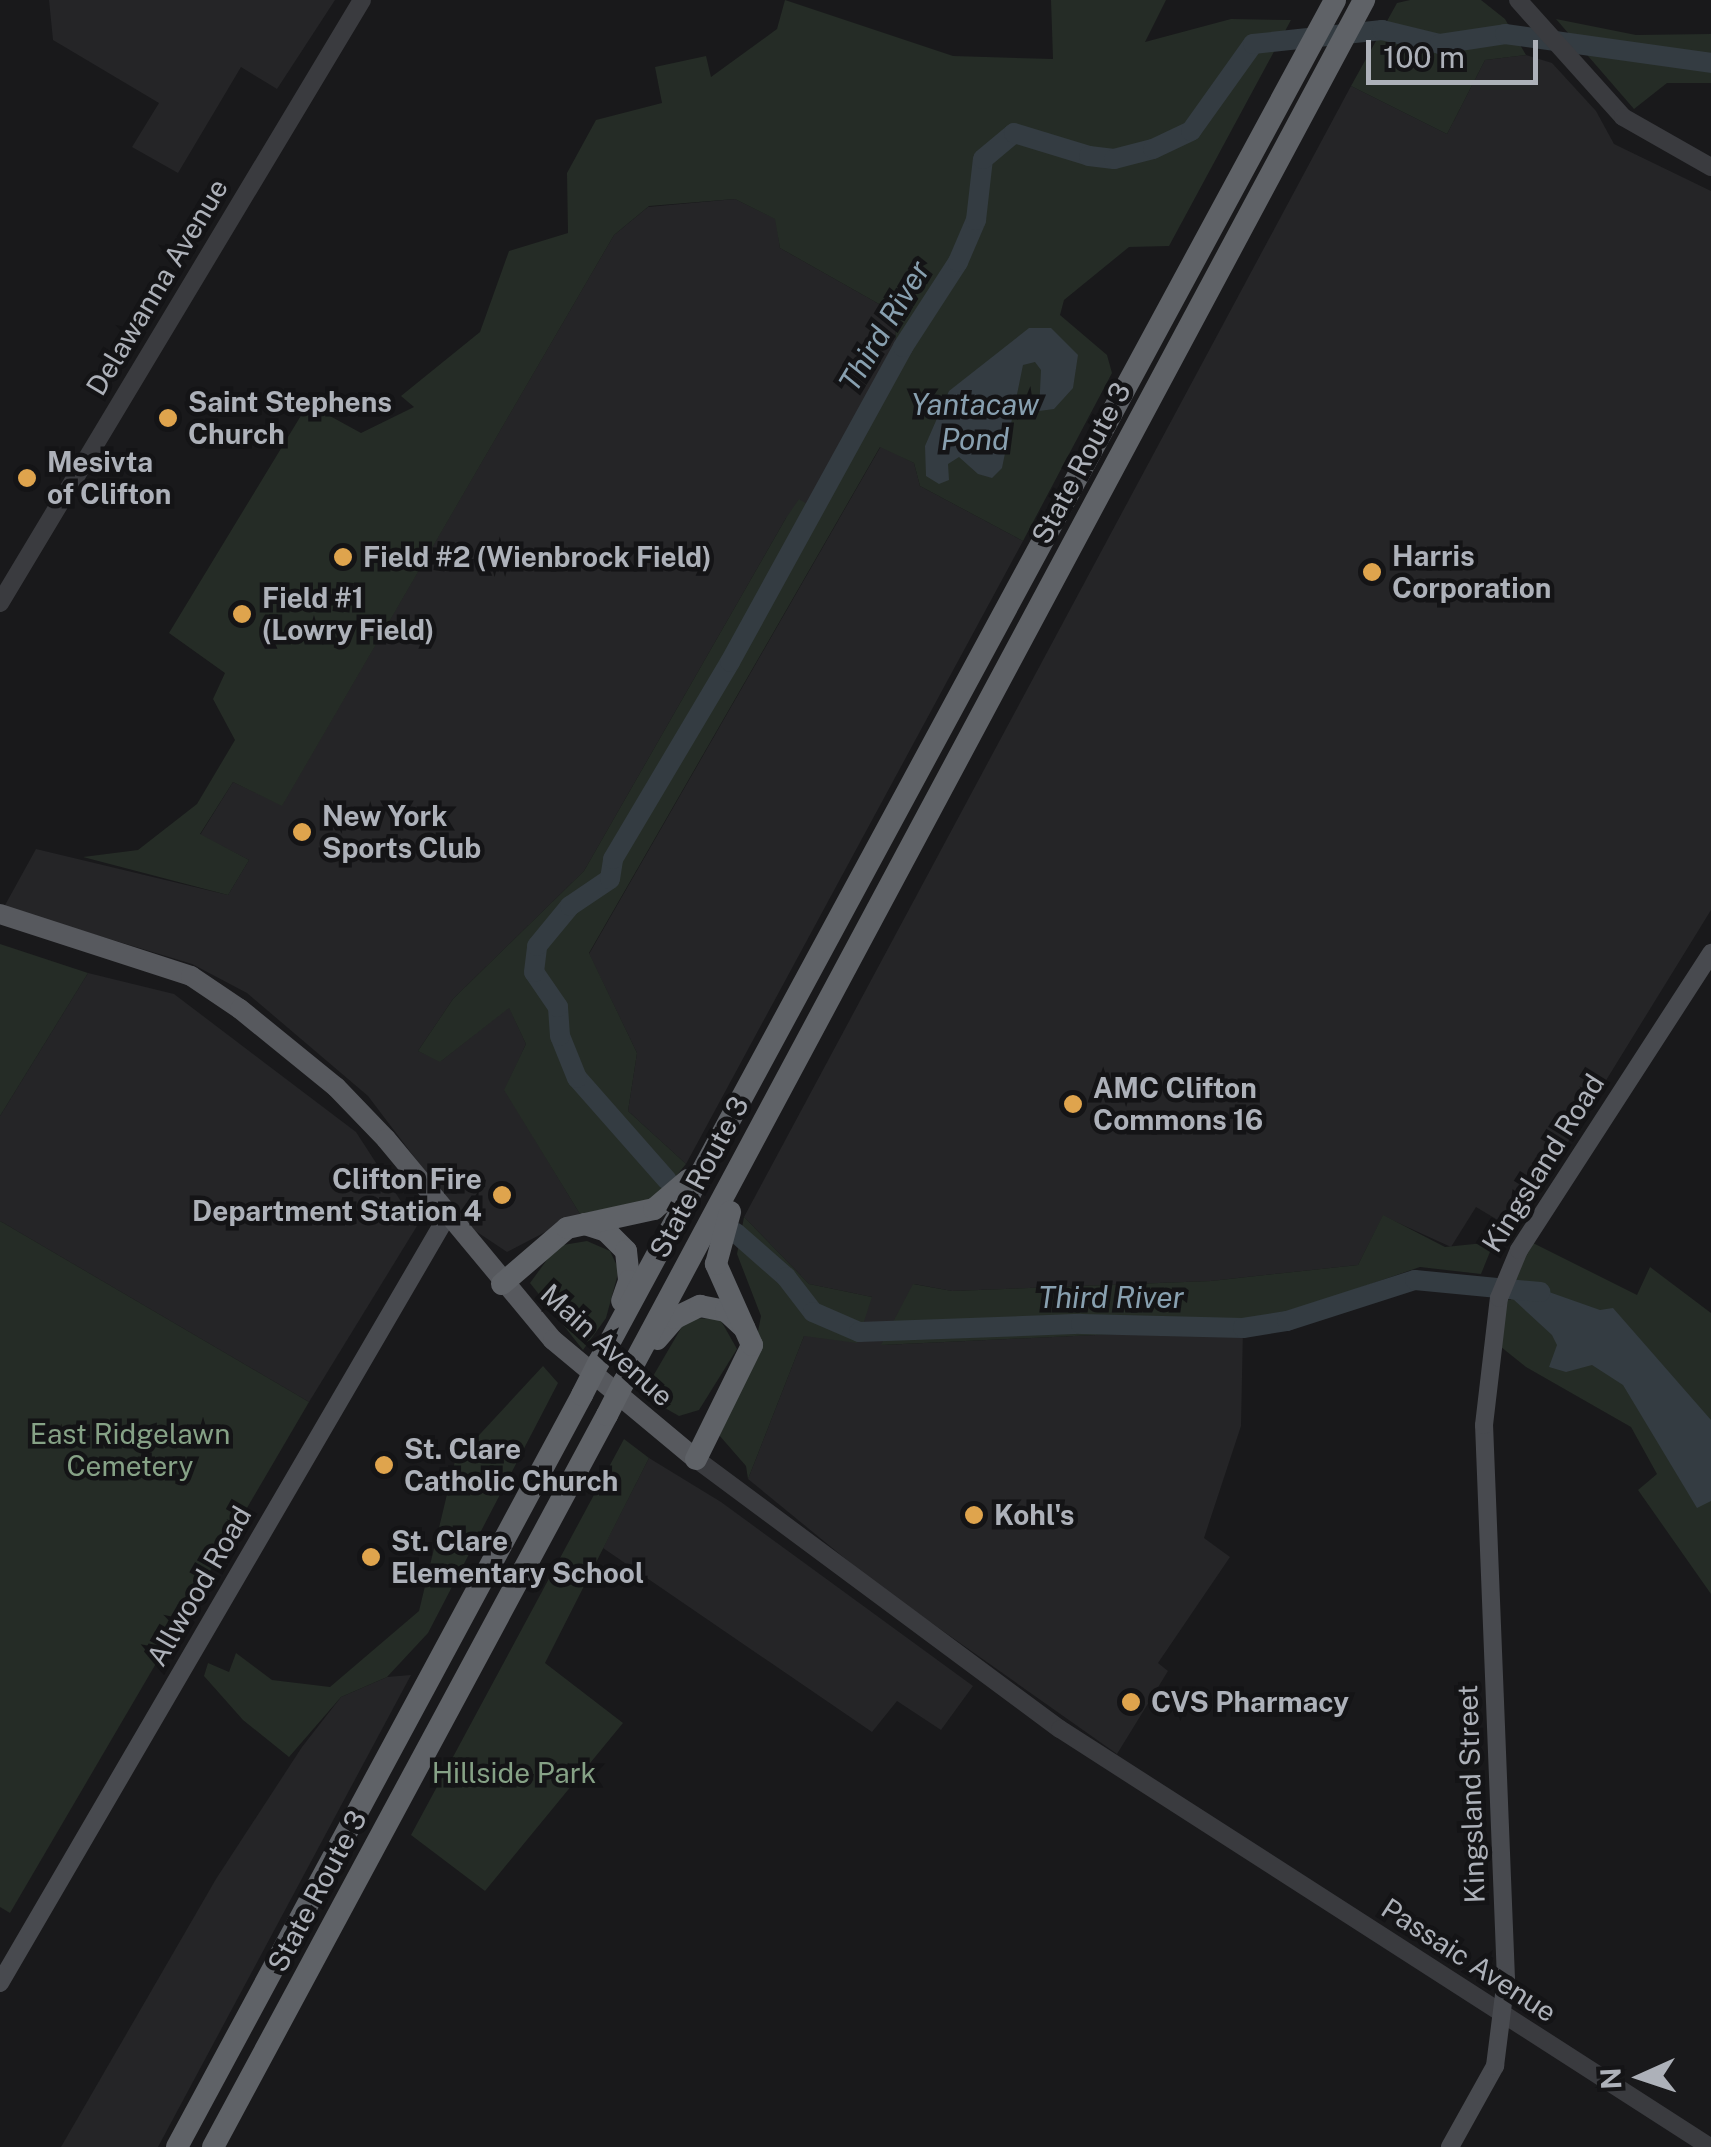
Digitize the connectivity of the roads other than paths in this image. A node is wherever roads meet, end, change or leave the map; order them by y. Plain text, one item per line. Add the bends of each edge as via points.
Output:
1 (362, 0) edge
2 (1518, 0) edge
3 (1360, 8) edge
4 (1330, 9) edge
5 (1711, 167) edge
6 (0, 604) edge
7 (0, 914) edge
8 (864, 930) junction
9 (1711, 953) edge
10 (712, 1154) junction
11 (446, 1218) junction
12 (581, 1223) junction
13 (502, 1284) junction
14 (752, 1345) junction
15 (600, 1362) junction
16 (624, 1382) junction
17 (1484, 1425) joint
18 (696, 1458) junction
19 (1200, 1817) joint
20 (0, 1983) edge
21 (1504, 2017) junction
22 (256, 2067) junction
23 (177, 2147) edge
24 (214, 2147) edge
25 (225, 2147) edge
26 (1450, 2147) edge
27 (1710, 2147) edge

1 - 6 street, Delawanna Avenue
2 - 5 street via 1634,126
3 - 8 highway, State Route 3
4 - 10 highway, State Route 3
7 - 11 main road, Main Avenue via 212,988 336,1086
8 - 14 highway via 718,1238 716,1264
8 - 16 highway, State Route 3
9 - 17 main road, Kingsland Road via 1501,1289
10 - 12 highway via 654,1210
10 - 15 highway, State Route 3
11 - 13 main road, Main Avenue
11 - 20 main road, Allwood Road
12 - 13 highway via 555,1235
12 - 15 highway via 617,1239 630,1266
13 - 18 main road, Main Avenue via 582,1367
14 - 16 highway via 726,1311 688,1309
14 - 18 highway
15 - 23 highway, State Route 3, bridge
16 - 22 highway, State Route 3, bridge
17 - 21 main road, Kingsland Street
18 - 19 street, Main Avenue via 1060,1729
19 - 21 street, Passaic Avenue
21 - 26 main road, Kingsland Street via 1489,2084
21 - 27 street, Passaic Avenue
22 - 24 highway, State Route 3
22 - 25 highway

